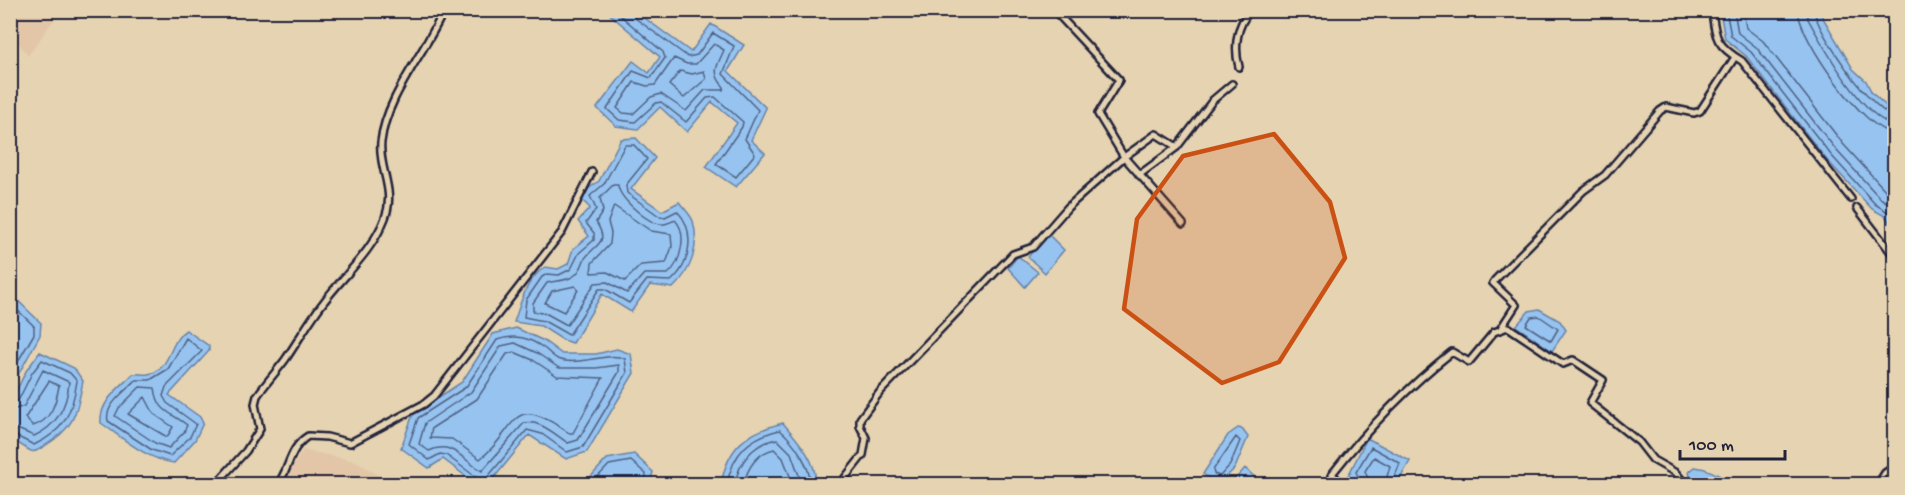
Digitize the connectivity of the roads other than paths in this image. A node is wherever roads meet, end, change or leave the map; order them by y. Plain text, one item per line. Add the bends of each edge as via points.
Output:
1 (444, 10) edge
2 (1054, 10) edge
3 (1251, 10) edge
4 (1712, 10) edge
5 (1736, 57) junction
6 (1239, 67) dead end
7 (1232, 84) dead end
8 (1177, 147) junction
9 (1124, 157) junction
10 (592, 172) dead end
11 (1139, 175) junction
12 (1851, 199) dead end
13 (1857, 208) dead end
14 (1183, 224) dead end
15 (1894, 256) edge
16 (1501, 328) junction
17 (1894, 467) edge
18 (216, 484) edge
19 (278, 484) edge
20 (840, 484) edge
21 (1342, 484) edge
22 (1685, 484) edge
23 (1878, 484) edge

1 - 18 street via 408,75 383,134 381,149 389,189 380,227 359,262 322,304 257,396 260,429
2 - 9 street via 1119,80 1098,114
3 - 6 street via 1236,43
4 - 5 street via 1715,37
5 - 12 street
5 - 16 street via 1700,111 1666,107 1660,111 1605,175 1583,191 1495,279 1496,287 1516,305
7 - 8 street via 1213,100
8 - 9 street via 1156,134
8 - 11 street
9 - 11 street
9 - 20 street via 1068,207 1033,247 1013,254 880,392 860,419 866,438 863,455
10 - 19 street via 562,232 434,396 350,443 308,436 294,448
11 - 14 street
13 - 15 street
16 - 21 street via 1469,362 1452,352 1372,423 1332,474
16 - 22 street via 1508,327 1563,364 1574,360 1603,380 1590,403
17 - 23 street

